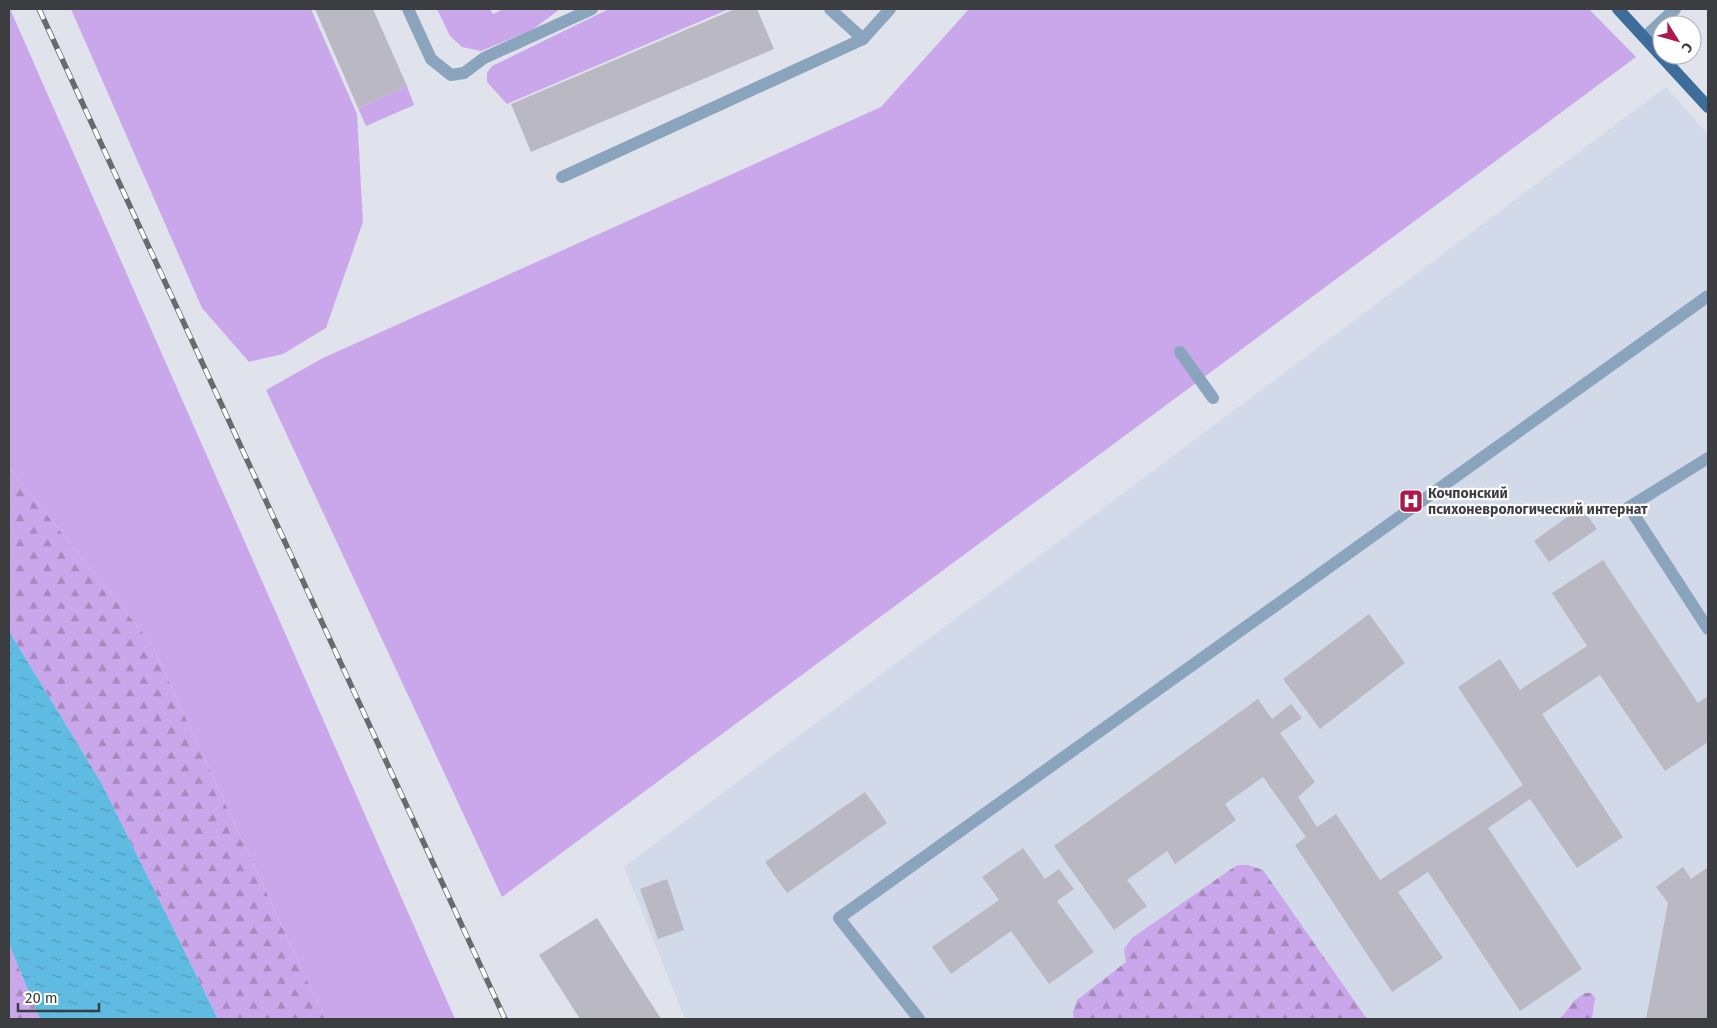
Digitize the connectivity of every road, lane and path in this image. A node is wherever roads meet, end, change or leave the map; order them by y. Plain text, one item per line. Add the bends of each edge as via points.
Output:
1 (408, 9) edge
2 (592, 9) edge
3 (830, 9) edge
4 (890, 9) edge
5 (1618, 9) edge
6 (1675, 9) edge
7 (1645, 37) junction
8 (863, 39) junction
9 (1708, 107) edge
10 (562, 177) dead end
11 (1708, 296) edge
12 (1180, 352) dead end
13 (1213, 398) dead end
14 (1708, 458) edge
15 (1708, 629) edge
16 (919, 1019) edge

1 - 2 street via 431,59 450,75 464,73 484,58
3 - 8 street
4 - 8 street
5 - 7 main road
6 - 7 street
7 - 9 main road
8 - 10 street
11 - 16 street via 839,918
12 - 13 street
14 - 15 street via 1629,507

